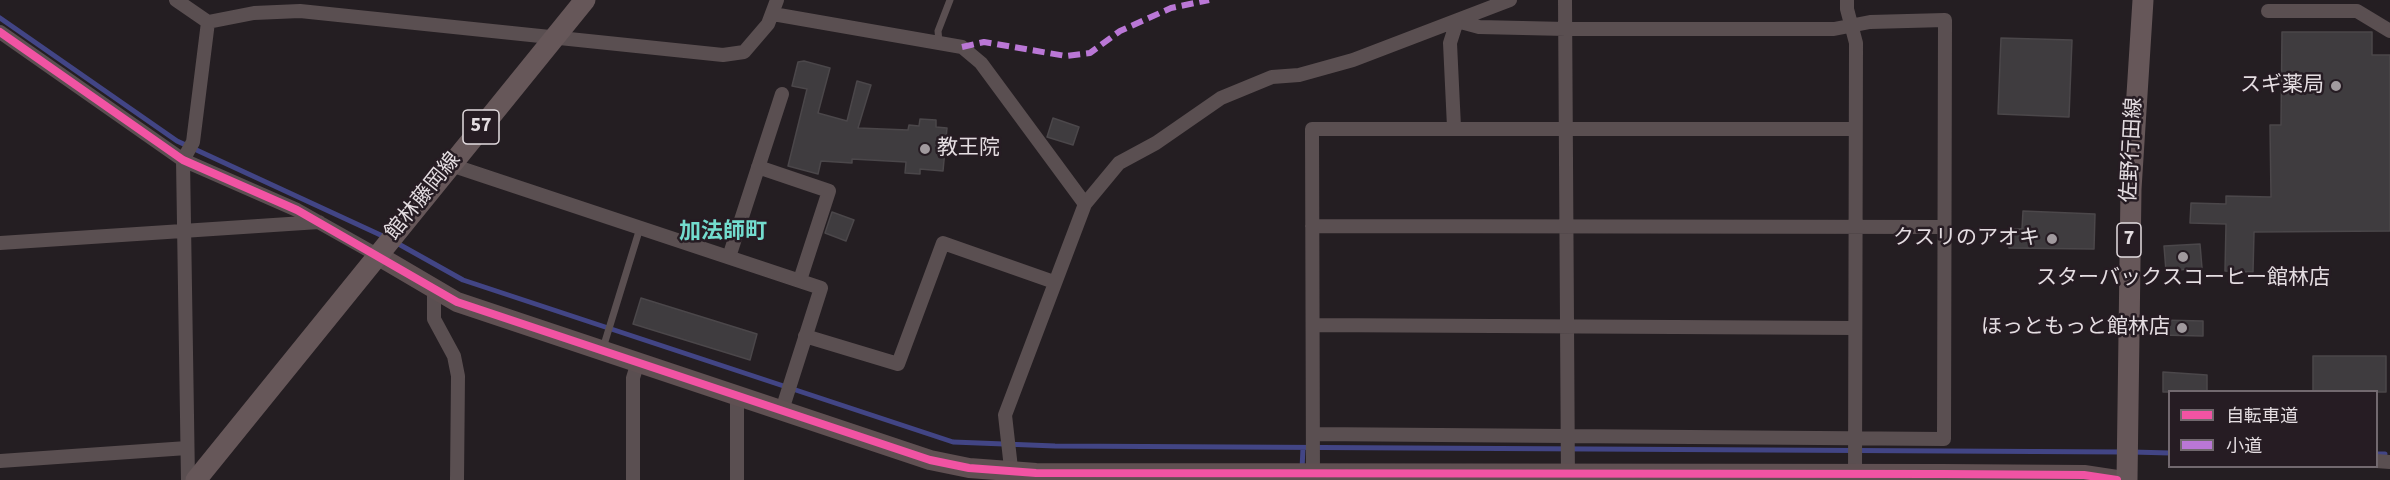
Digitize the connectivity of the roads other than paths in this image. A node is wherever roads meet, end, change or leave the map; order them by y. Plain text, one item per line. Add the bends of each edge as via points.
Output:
1 (176, 0) edge
2 (585, 0) edge
3 (777, 0) edge
4 (950, 0) edge
5 (1510, 0) edge
6 (1565, 0) edge
7 (1847, 0) edge
8 (2143, 0) edge
9 (2343, 0) edge
10 (300, 5) edge
11 (2268, 11) dead end
12 (2356, 11) junction
13 (773, 14) junction
14 (1457, 21) junction
15 (208, 22) junction
16 (1852, 24) junction
17 (1566, 29) junction
18 (2390, 31) edge
19 (0, 32) edge
20 (555, 35) junction
21 (939, 42) junction
22 (782, 94) dead end
23 (1454, 128) junction
24 (1566, 129) junction
25 (1855, 129) junction
26 (183, 160) junction
27 (451, 165) junction
28 (758, 167) junction
29 (1085, 204) junction
30 (319, 222) junction
31 (1312, 226) junction
32 (1566, 227) junction
33 (1855, 227) junction
34 (1943, 227) junction
35 (640, 228) junction
36 (183, 232) junction
37 (0, 243) edge
38 (377, 255) junction
39 (729, 257) junction
40 (800, 280) junction
41 (1054, 282) junction
42 (434, 291) junction
43 (1313, 325) junction
44 (1566, 327) junction
45 (1854, 328) junction
46 (805, 336) junction
47 (602, 350) junction
48 (638, 362) junction
49 (737, 395) junction
50 (782, 410) junction
51 (1313, 435) junction
52 (1568, 436) junction
53 (1856, 438) junction
54 (187, 448) junction
55 (0, 460) edge
56 (1012, 476) edge
57 (1304, 476) edge
58 (1568, 477) edge
59 (1855, 477) edge
60 (1944, 477) edge
61 (188, 480) edge
62 (196, 480) edge
63 (457, 480) edge
64 (633, 480) edge
65 (737, 480) edge
66 (2117, 480) edge
67 (2127, 480) edge

1 - 15 street
2 - 20 main road, 館林藤岡線 / 57
3 - 13 street
4 - 21 lane via 938,31
5 - 14 street
6 - 17 street
7 - 16 street
8 - 67 main road, 佐野行田線 / 7 via 2130,200
9 - 12 street
10 - 15 street
10 - 20 street
11 - 12 street
12 - 18 street
13 - 20 street via 744,52 723,55
13 - 21 street
14 - 17 street via 1479,27
14 - 23 street via 1450,43
14 - 29 street via 1353,60 1299,75 1272,77 1221,98 1156,143 1119,163
15 - 26 street via 193,142
16 - 17 street via 1834,29
16 - 25 street via 1856,43
16 - 34 street via 1945,20
17 - 24 street
19 - 26 street
20 - 27 main road, 館林藤岡線 / 57
21 - 29 street via 962,47 981,63
22 - 28 street
23 - 24 street
23 - 31 street via 1312,129
24 - 25 street
24 - 32 street
25 - 33 street
26 - 30 street
26 - 36 street
27 - 35 street
27 - 38 main road, 館林藤岡線 / 57
28 - 39 street
28 - 40 street via 829,192
29 - 41 street
30 - 36 street
30 - 38 street
31 - 32 street
31 - 43 street
32 - 33 street
32 - 44 street
33 - 34 street
33 - 45 street
34 - 53 street via 1944,439
35 - 39 street
35 - 47 lane
36 - 37 street
36 - 54 street
38 - 42 street
38 - 62 main road, 館林藤岡線 / 57
39 - 40 street
40 - 46 street via 821,288
41 - 46 street via 944,243 898,364
41 - 56 street via 1005,415
42 - 47 street
42 - 63 street via 434,319 454,356 458,376
43 - 44 street
43 - 51 street
44 - 45 street
44 - 52 street
45 - 53 street
46 - 50 street
47 - 48 street
48 - 49 street
48 - 64 street via 633,378
49 - 50 street
49 - 65 street
50 - 56 street via 930,460
51 - 52 street
51 - 57 street
52 - 53 street
52 - 58 street
53 - 59 street
54 - 55 street
54 - 61 street
56 - 57 street
57 - 58 street
58 - 59 street
59 - 60 street
60 - 66 street via 2084,475

